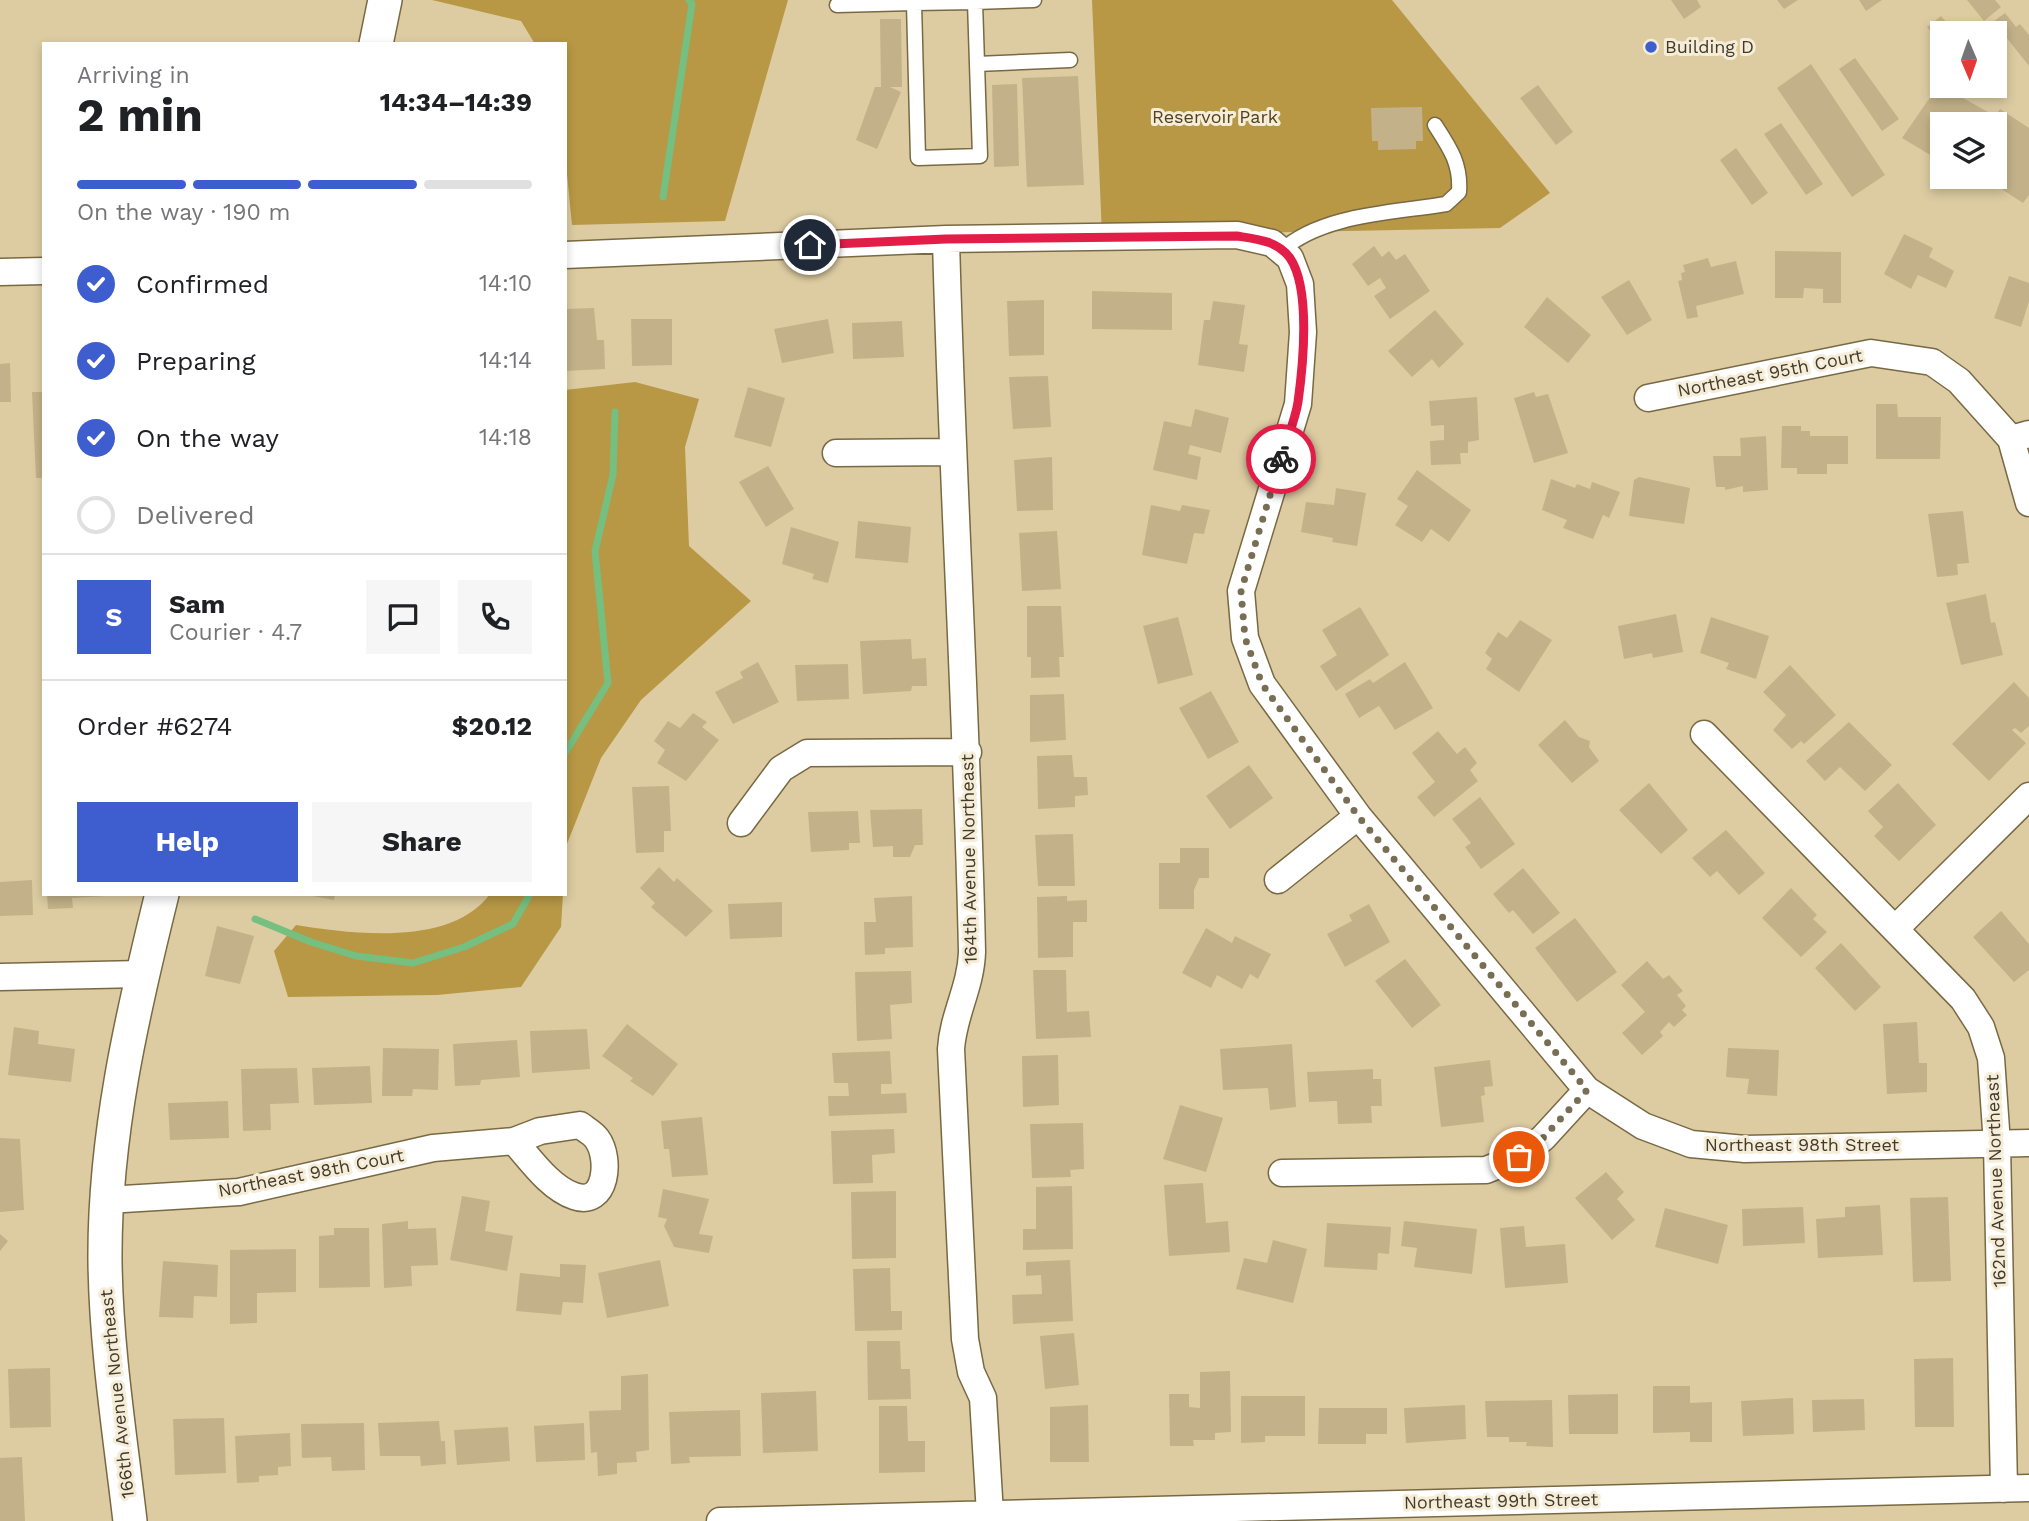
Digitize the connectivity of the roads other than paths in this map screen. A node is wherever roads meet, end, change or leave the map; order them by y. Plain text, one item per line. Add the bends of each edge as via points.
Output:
1 (385, 0) edge
2 (1034, 0) edge
3 (975, 2) junction
4 (914, 3) junction
5 (837, 5) dead end
6 (376, 42) edge
7 (1070, 60) dead end
8 (977, 64) junction
9 (1435, 125) dead end
10 (946, 239) junction
11 (1281, 251) junction
12 (567, 255) edge
13 (42, 271) edge
14 (0, 272) edge
15 (1648, 398) dead end
16 (2020, 437) edge
17 (952, 452) junction
18 (836, 453) dead end
19 (2029, 503) edge
20 (1704, 734) dead end
21 (968, 752) junction
22 (2029, 796) edge
23 (1358, 816) junction
24 (741, 823) dead end
25 (1278, 880) dead end
26 (162, 896) edge
27 (1895, 929) junction
28 (142, 974) junction
29 (0, 977) edge
30 (1587, 1090) junction
31 (514, 1141) dead end
32 (2029, 1143) edge
33 (1997, 1144) junction
34 (1282, 1173) dead end
35 (107, 1200) junction
36 (2016, 1489) edge
37 (1337, 1513) edge
38 (990, 1514) junction
39 (131, 1521) edge
40 (720, 1521) edge

1 - 6 street
2 - 3 lane
3 - 4 lane
3 - 8 lane
4 - 5 lane
4 - 8 lane via 918,158 980,156
7 - 8 lane
9 - 11 lane via 1457,158 1460,179 1459,192 1446,204 1339,223 1298,235
10 - 11 street via 1237,236 1272,243
10 - 12 street
10 - 17 street, 164th Avenue Northeast
11 - 23 street, Northeast 98th Street via 1290,258 1300,284 1303,332 1297,404 1241,591 1245,638 1262,684
13 - 14 street
15 - 16 street, Northeast 95th Court via 1871,352 1932,362
16 - 19 street
17 - 18 street
17 - 21 street, 164th Avenue Northeast
20 - 27 street, 162nd Avenue Northeast
21 - 24 street via 807,753 781,769
21 - 38 street, 164th Avenue Northeast via 971,975 953,1025 951,1049 965,1339 971,1372 983,1398
22 - 27 street
23 - 25 street
23 - 30 street, Northeast 98th Street
26 - 28 street, 166th Avenue Northeast
27 - 33 street, 162nd Avenue Northeast via 1963,999 1980,1027 1991,1058
28 - 29 street
28 - 35 street, 166th Avenue Northeast via 114,1112
30 - 33 street, Northeast 98th Street via 1643,1126 1691,1144 1745,1149
30 - 34 street via 1543,1138 1519,1157 1486,1170
31 - 35 street, Northeast 98th Court via 433,1148 239,1192
32 - 33 street, Northeast 98th Street
33 - 36 street, 162nd Avenue Northeast
35 - 39 street, 166th Avenue Northeast via 108,1342
36 - 37 street, Northeast 99th Street
37 - 38 street, Northeast 99th Street
38 - 40 street, Northeast 99th Street

